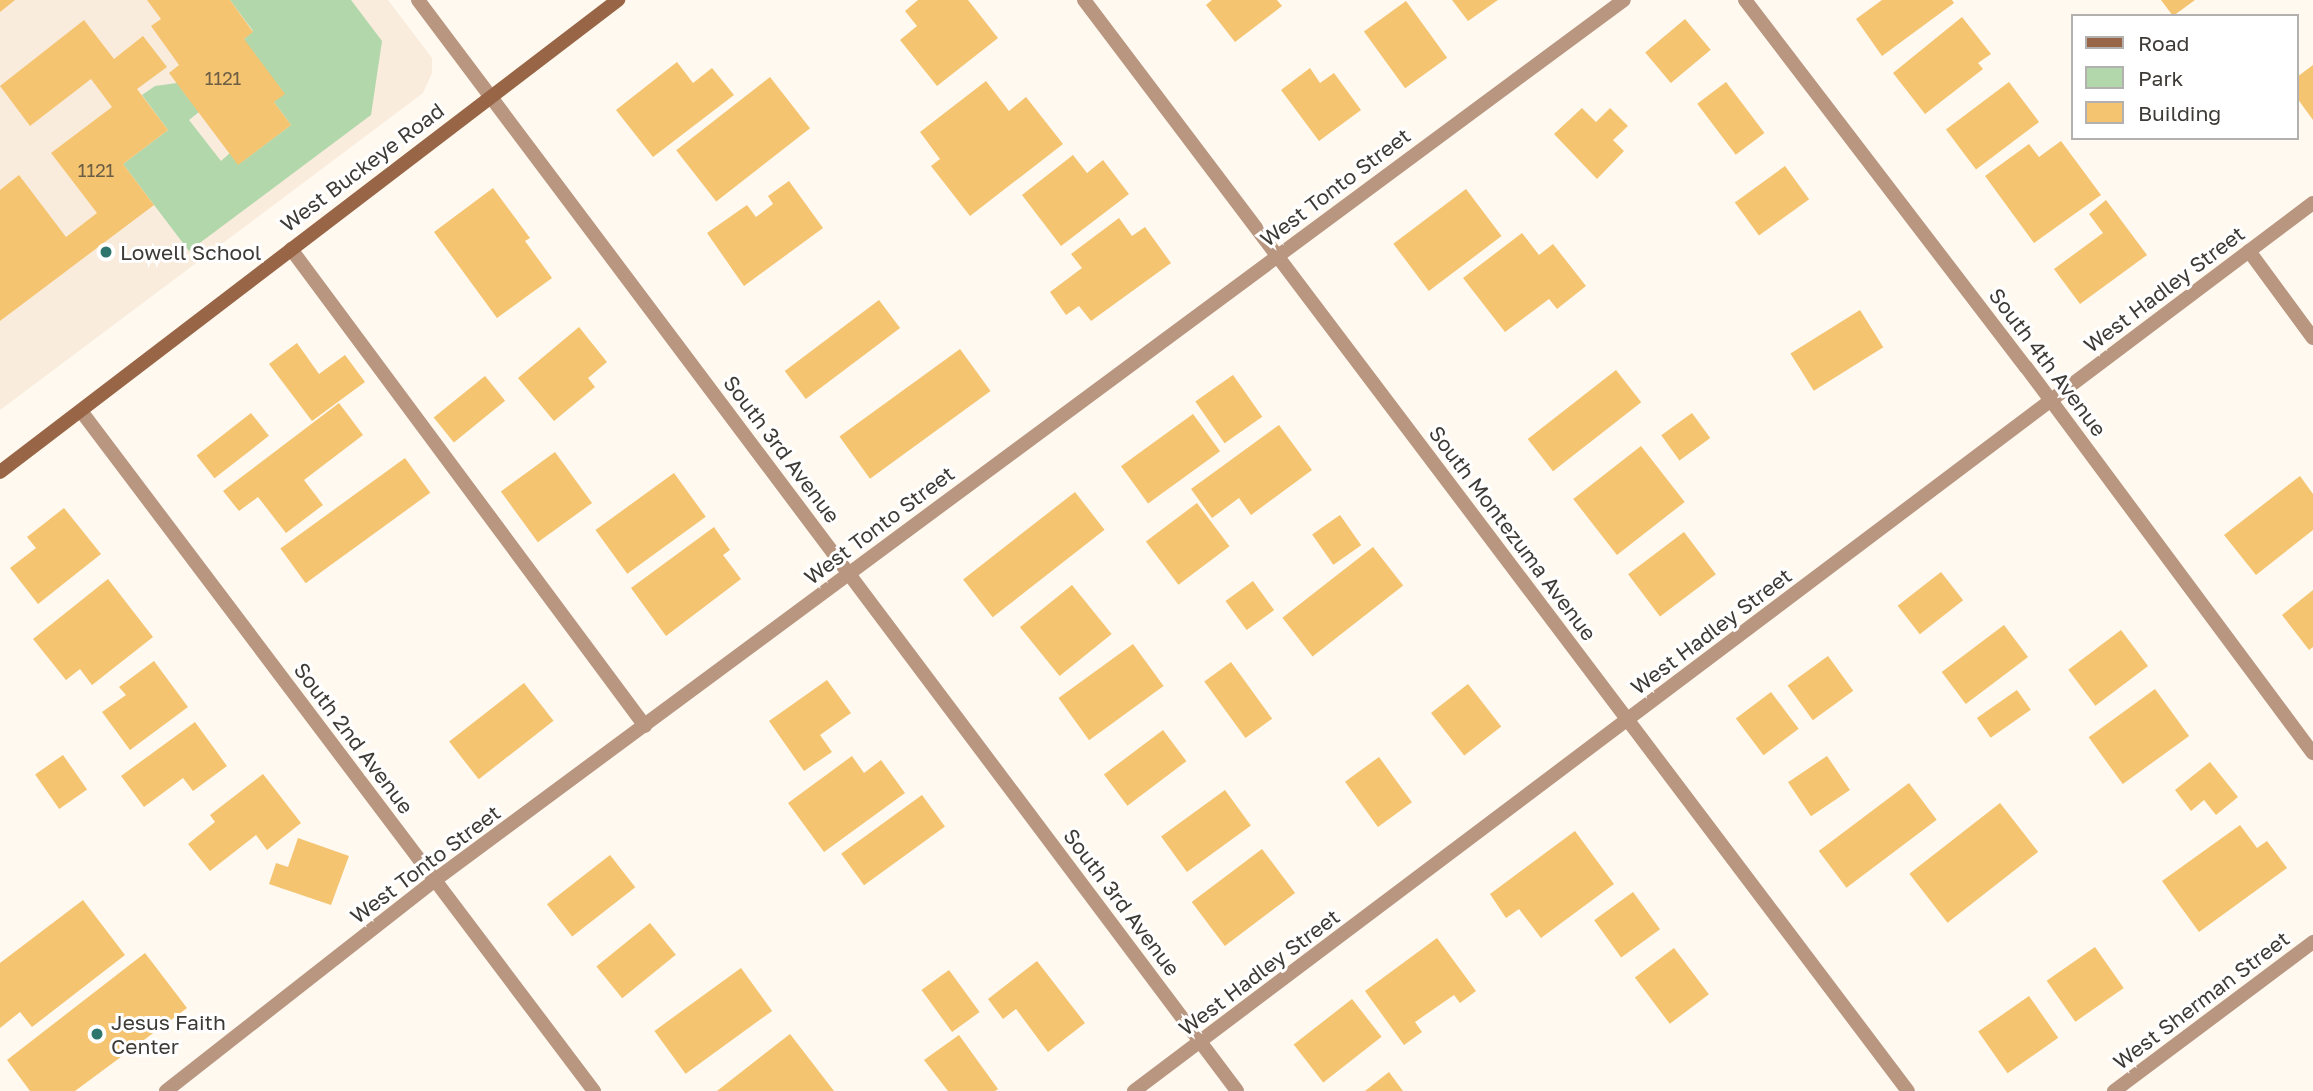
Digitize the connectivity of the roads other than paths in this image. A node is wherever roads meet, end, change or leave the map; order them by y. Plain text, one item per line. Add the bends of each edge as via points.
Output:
1 (418, 0) edge
2 (618, 0) edge
3 (1084, 0) edge
4 (1623, 0) edge
5 (1745, 0) edge
6 (490, 96) junction
7 (2313, 203) edge
8 (291, 249) junction
9 (2249, 251) junction
10 (1278, 256) junction
11 (2313, 338) edge
12 (2051, 400) junction
13 (81, 411) junction
14 (0, 472) edge
15 (849, 573) junction
16 (1628, 720) junction
17 (645, 726) junction
18 (2313, 753) edge
19 (435, 880) junction
20 (2313, 942) edge
21 (1201, 1042) junction
22 (166, 1091) edge
23 (594, 1091) edge
24 (1134, 1091) edge
25 (1237, 1091) edge
26 (1908, 1091) edge
27 (2114, 1091) edge

1 - 6 street, South 3rd Avenue
2 - 6 main road, West Buckeye Road
3 - 10 street, South Montezuma Avenue
4 - 10 street, West Tonto Street
5 - 12 street, South 4th Avenue
6 - 8 main road, West Buckeye Road
6 - 15 street, South 3rd Avenue
7 - 9 street, West Hadley Street
8 - 13 main road, West Buckeye Road
8 - 17 street
9 - 11 street
9 - 12 street, West Hadley Street
10 - 15 street, West Tonto Street
10 - 16 street, South Montezuma Avenue
12 - 16 street, West Hadley Street
12 - 18 street, South 4th Avenue
13 - 14 main road, West Buckeye Road
13 - 19 street, South 2nd Avenue
15 - 17 street, West Tonto Street
15 - 21 street, South 3rd Avenue
16 - 21 street, West Hadley Street
16 - 26 street, South Montezuma Avenue
17 - 19 street, West Tonto Street
19 - 22 street, West Tonto Street
19 - 23 street, South 2nd Avenue
20 - 27 street, West Sherman Street
21 - 24 street, West Hadley Street
21 - 25 street, South 3rd Avenue

